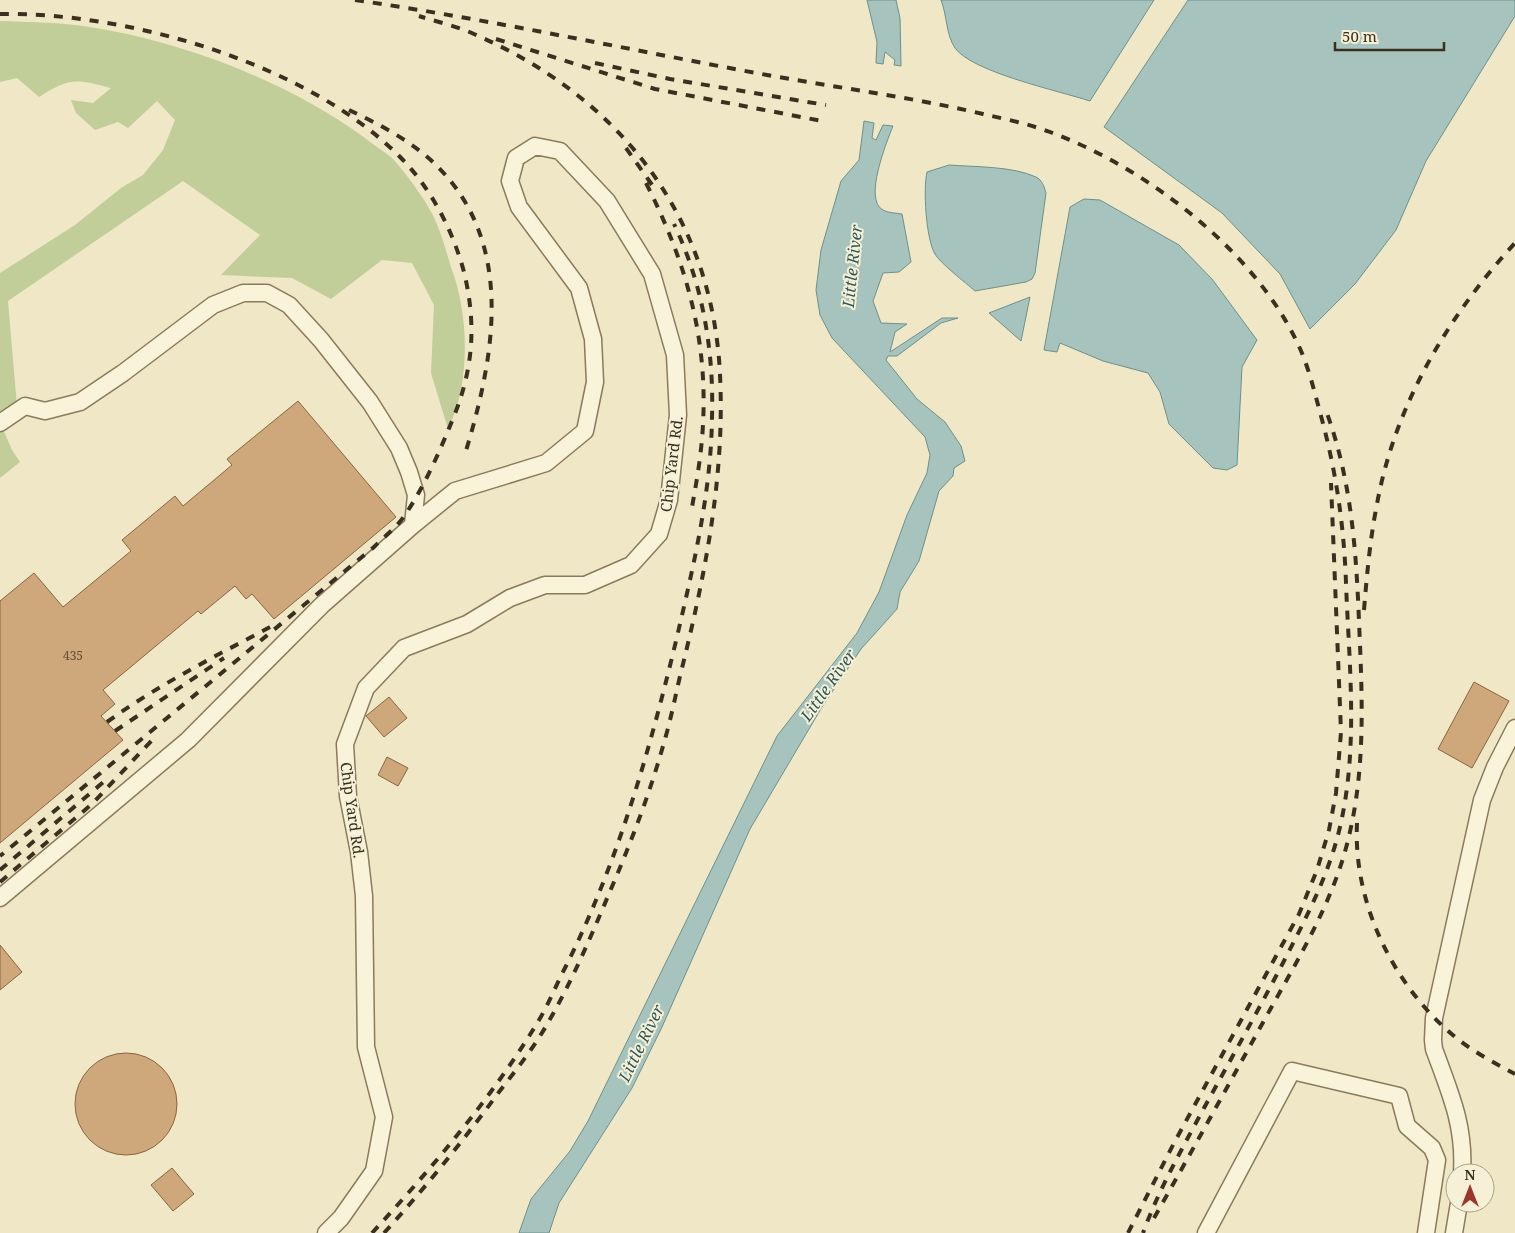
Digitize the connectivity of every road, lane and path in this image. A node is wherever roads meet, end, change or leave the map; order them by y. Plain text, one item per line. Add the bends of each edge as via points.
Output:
1 (0, 423) edge
2 (413, 525) junction
3 (1515, 728) edge
4 (0, 898) edge
5 (1462, 1163) edge
6 (1457, 1213) edge
7 (326, 1233) edge
8 (1206, 1233) edge
9 (1426, 1233) edge
10 (1454, 1233) edge

1 - 2 lane via 25,406 46,411 80,402 124,373 213,304 243,293 267,293 289,305 321,340 370,402 399,448 416,495
2 - 4 lane, Chip Yard Rd. via 322,605 188,740
2 - 7 lane, Chip Yard Rd. via 455,491 546,463 585,431 595,382 593,338 579,288 519,207 510,181 516,158 535,146 560,151 607,201 652,274 675,355 678,415 669,500 659,534 631,565 585,585 545,586 510,598 467,624 404,648 366,688 345,744 348,796 364,896 366,1047 384,1116 374,1171 341,1218
3 - 5 lane via 1482,800 1434,1018 1432,1040 1452,1093 1461,1135
6 - 10 lane
8 - 9 lane via 1292,1071 1399,1096 1407,1126 1432,1148 1437,1160

